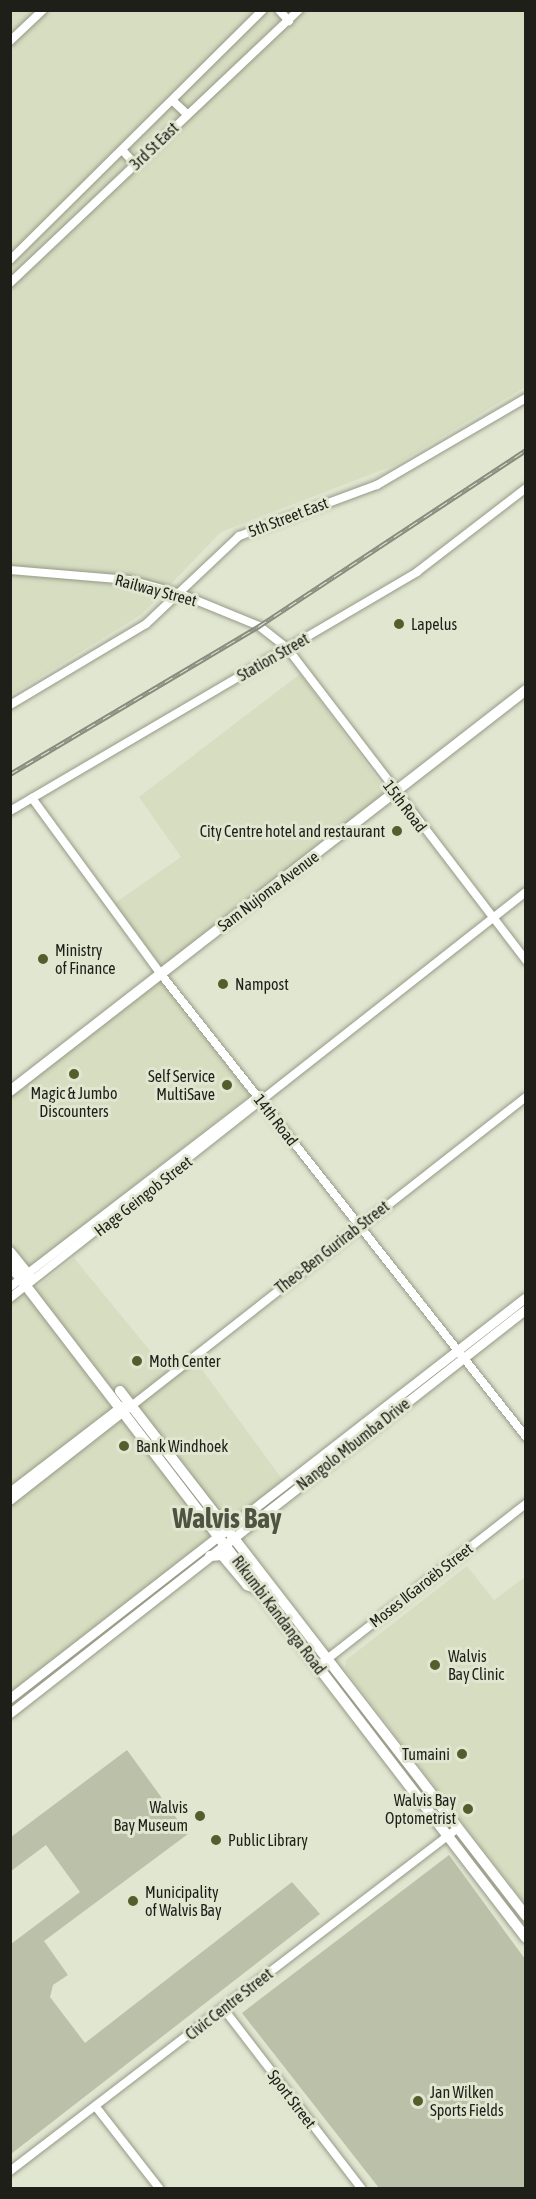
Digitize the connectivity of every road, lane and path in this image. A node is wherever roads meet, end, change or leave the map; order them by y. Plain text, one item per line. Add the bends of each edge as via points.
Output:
1 (43, 10) edge
2 (263, 10) edge
3 (279, 10) edge
4 (299, 10) edge
5 (289, 21) junction
6 (10, 41) edge
7 (173, 101) junction
8 (187, 114) junction
9 (123, 151) junction
10 (135, 164) junction
11 (10, 260) edge
12 (10, 283) edge
13 (525, 398) edge
14 (525, 488) edge
15 (10, 570) edge
16 (181, 594) junction
17 (288, 649) junction
18 (525, 690) edge
19 (10, 705) edge
20 (395, 794) junction
21 (32, 798) junction
22 (10, 812) edge
23 (525, 892) edge
24 (492, 918) junction
25 (525, 960) edge
26 (160, 973) junction
27 (10, 1091) edge
28 (273, 1091) junction
29 (258, 1096) junction
30 (525, 1097) edge
31 (263, 1103) junction
32 (358, 1226) junction
33 (10, 1252) edge
34 (10, 1264) edge
35 (27, 1280) junction
36 (10, 1287) edge
37 (525, 1297) edge
38 (10, 1298) edge
39 (525, 1309) edge
40 (459, 1355) junction
41 (127, 1407) junction
42 (525, 1437) edge
43 (10, 1492) edge
44 (10, 1501) edge
45 (525, 1504) edge
46 (223, 1531) junction
47 (230, 1541) junction
48 (210, 1556) junction
49 (261, 1590) junction
50 (327, 1659) junction
51 (317, 1667) junction
52 (10, 1698) edge
53 (10, 1713) edge
54 (458, 1828) junction
55 (447, 1836) junction
56 (525, 1916) edge
57 (525, 1938) edge
58 (223, 2008) junction
59 (96, 2107) junction
60 (10, 2171) edge
61 (159, 2188) edge
62 (361, 2188) edge

1 - 6 street
2 - 7 street, 3rd St East
3 - 5 street
4 - 5 street, 3rd St East
5 - 8 street, 3rd St East
7 - 8 street
7 - 9 street, 3rd St East
8 - 10 street, 3rd St East
9 - 10 street
9 - 11 street, 3rd St East
10 - 12 street, 3rd St East
13 - 16 street, 5th Street East via 377,484 239,536
14 - 17 street, Station Street via 417,572
15 - 16 street, Railway Street via 100,576
16 - 17 street, Railway Street via 250,620
16 - 19 street, 5th Street East via 146,624
17 - 20 street, 15th Road
17 - 21 street, Station Street
18 - 20 main road, Sam Nujoma Avenue
20 - 24 street, 15th Road
20 - 26 main road, Sam Nujoma Avenue
21 - 22 street, Station Street
21 - 26 street, 14th Road
23 - 24 street, Hage Geingob Street
24 - 25 street, 15th Road
24 - 28 street, Hage Geingob Street
26 - 27 main road, Sam Nujoma Avenue
26 - 29 street, 14th Road
28 - 29 street, Hage Geingob Street
28 - 31 street, Hage Geingob Street
29 - 31 street, 14th Road
29 - 35 street, Hage Geingob Street
30 - 32 street, Theo-Ben Gurirab Street
31 - 32 street, 14th Road
31 - 35 street, Hage Geingob Street
32 - 40 street, 14th Road
32 - 41 street, Theo-Ben Gurirab Street
33 - 35 main road, Rikumbi Kandanga Road
34 - 35 main road, Rikumbi Kandanga Road
35 - 36 street, Hage Geingob Street
35 - 38 street, Hage Geingob Street
35 - 41 main road, Rikumbi Kandanga Road
37 - 40 street, Nangolo Mbumba Drive
39 - 40 street, Nangolo Mbumba Drive
40 - 42 street, 14th Road
40 - 46 street, Nangolo Mbumba Drive
40 - 47 street, Nangolo Mbumba Drive
41 - 43 street, Theo-Ben Gurirab Street
41 - 44 street, Theo-Ben Gurirab Street
41 - 46 main road, Rikumbi Kandanga Road
45 - 50 street, Moses ǁGaroëb Street
46 - 47 main road, Rikumbi Kandanga Road
46 - 52 street, Nangolo Mbumba Drive
47 - 48 street, Nangolo Mbumba Drive
47 - 49 main road, Rikumbi Kandanga Road
47 - 50 main road, Rikumbi Kandanga Road
48 - 49 main road via 222,1556 247,1585
48 - 53 street, Nangolo Mbumba Drive
49 - 51 main road, Rikumbi Kandanga Road
50 - 51 street, Moses ǁGaroëb Street
50 - 54 main road, Rikumbi Kandanga Road
51 - 55 main road, Rikumbi Kandanga Road
54 - 55 street, Civic Centre Street
54 - 56 main road, Rikumbi Kandanga Road
55 - 57 main road, Rikumbi Kandanga Road
55 - 58 street, Civic Centre Street
58 - 59 street, Civic Centre Street
58 - 62 street, Sport Street
59 - 60 street, Civic Centre Street
59 - 61 street

